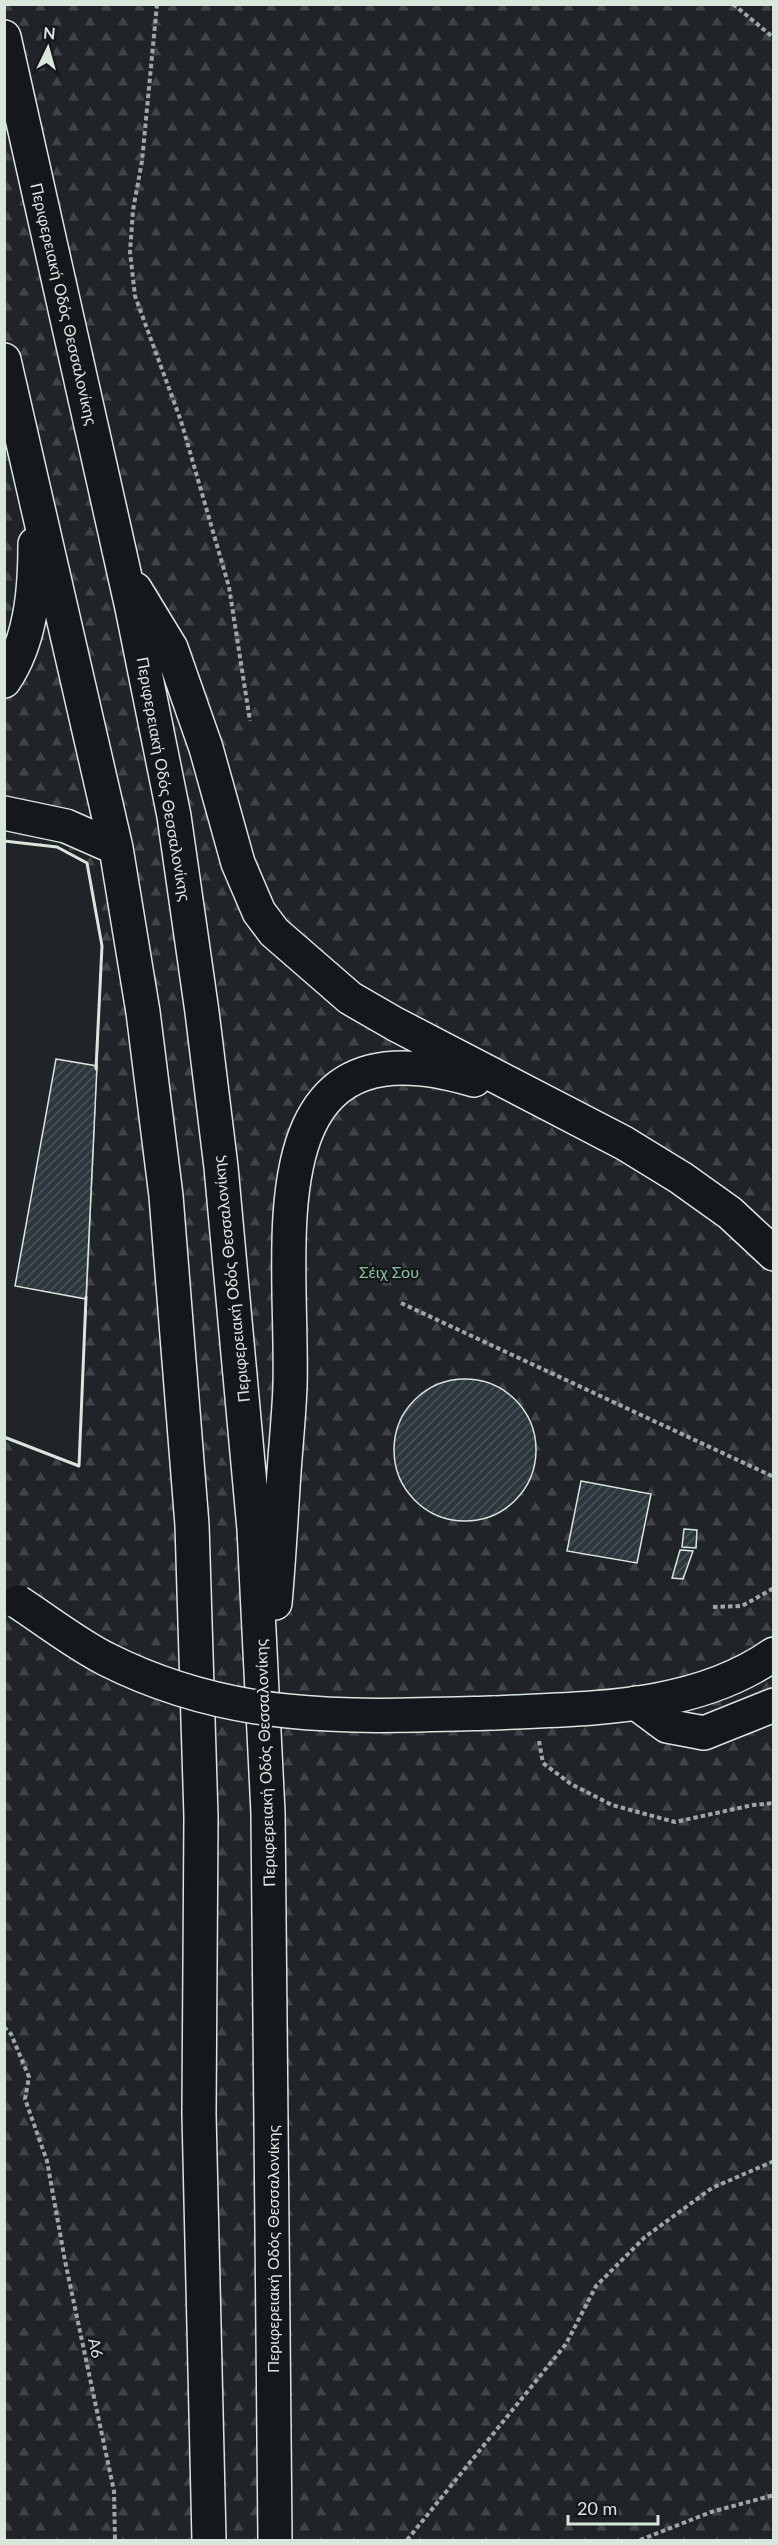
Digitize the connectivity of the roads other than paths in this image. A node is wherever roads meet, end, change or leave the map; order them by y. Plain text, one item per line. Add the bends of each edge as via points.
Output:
1 (4, 37) edge
2 (4, 360) edge
3 (4, 368) edge
4 (123, 571) junction
5 (4, 681) edge
6 (4, 813) edge
7 (116, 848) junction
8 (539, 1099) junction
9 (774, 1254) edge
10 (11, 1597) edge
11 (774, 1654) edge
12 (263, 1688) junction
13 (636, 1703) junction
14 (774, 1705) edge
15 (209, 2541) edge
16 (275, 2541) edge

1 - 4 main road, Περιφερειακή Οδός Θεσσαλονίκης
2 - 7 main road
3 - 5 main road via 35,536 34,584 27,628
4 - 8 main road via 171,648 206,748 238,863 259,912 274,932 350,998
4 - 12 main road, Περιφερειακή Οδός Θεσσαλονίκης via 174,816 202,1012 236,1322
6 - 7 main road via 66,826
7 - 15 main road via 143,1012 166,1196 192,1525 201,1817 199,2114
8 - 9 main road via 681,1178 730,1213
8 - 12 main road via 456,1074 387,1068 358,1075 337,1089 319,1107 304,1134 291,1216 290,1387 274,1617
10 - 13 main road, bridge via 105,1659 171,1686 246,1707 367,1716 493,1713
11 - 13 main road via 699,1690
12 - 16 main road, Περιφερειακή Οδός Θεσσαλονίκης via 268,1813
13 - 14 main road via 667,1726 704,1733

